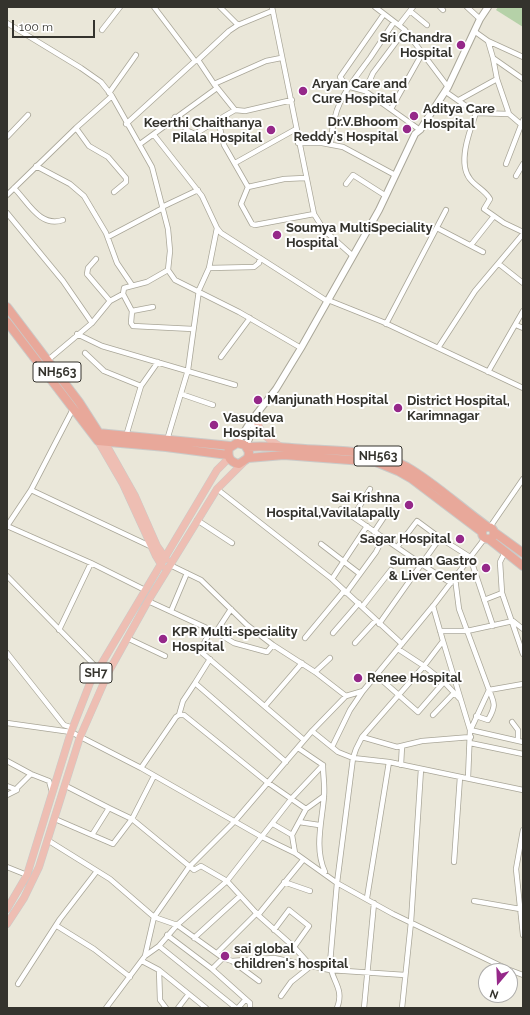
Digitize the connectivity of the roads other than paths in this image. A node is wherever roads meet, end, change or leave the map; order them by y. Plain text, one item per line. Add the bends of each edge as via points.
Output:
1 (120, 7) edge
2 (154, 7) edge
3 (220, 7) edge
4 (376, 7) edge
5 (468, 7) edge
6 (488, 7) edge
7 (272, 9) edge
8 (412, 9) edge
9 (383, 11) edge
10 (480, 19) junction
11 (394, 22) junction
12 (7, 23) edge
13 (238, 25) junction
14 (398, 25) junction
15 (427, 25) dead end
16 (102, 30) dead end
17 (405, 30) junction
18 (474, 31) junction
19 (488, 41) junction
20 (423, 52) junction
21 (136, 55) dead end
22 (523, 57) edge
23 (281, 58) junction
24 (493, 58) junction
25 (197, 61) junction
26 (497, 79) junction
27 (523, 79) edge
28 (216, 86) junction
29 (347, 86) junction
30 (447, 90) junction
31 (365, 91) junction
32 (110, 95) junction
33 (292, 100) junction
34 (459, 100) junction
35 (391, 109) junction
36 (235, 110) junction
37 (476, 113) junction
38 (509, 114) junction
39 (28, 115) dead end
40 (174, 117) junction
41 (218, 120) junction
42 (522, 123) edge
43 (126, 124) junction
44 (76, 128) junction
45 (296, 129) junction
46 (420, 130) junction
47 (154, 135) junction
48 (7, 137) edge
49 (298, 143) junction
50 (331, 143) junction
51 (140, 144) junction
52 (235, 163) junction
53 (506, 164) dead end
54 (523, 164) edge
55 (36, 166) junction
56 (395, 175) junction
57 (516, 176) dead end
58 (305, 178) junction
59 (346, 184) dead end
60 (248, 187) junction
61 (14, 188) junction
62 (198, 190) junction
63 (114, 192) dead end
64 (7, 195) edge
65 (386, 196) junction
66 (163, 208) junction
67 (446, 210) dead end
68 (7, 213) edge
69 (314, 214) junction
70 (494, 216) junction
71 (63, 220) dead end
72 (217, 228) junction
73 (437, 228) junction
74 (523, 233) edge
75 (108, 237) junction
76 (471, 245) junction
77 (483, 252) dead end
78 (354, 256) junction
79 (260, 258) junction
80 (96, 259) dead end
81 (499, 264) junction
82 (209, 268) junction
83 (168, 270) junction
84 (523, 283) edge
85 (132, 285) junction
86 (199, 290) junction
87 (123, 294) junction
88 (110, 301) junction
89 (328, 301) junction
90 (7, 307) edge
91 (153, 307) dead end
92 (132, 311) junction
93 (523, 311) edge
94 (250, 318) junction
95 (7, 322) edge
96 (92, 323) junction
97 (386, 324) junction
98 (516, 325) junction
99 (523, 328) edge
100 (193, 329) junction
101 (77, 334) junction
102 (301, 348) junction
103 (438, 348) junction
104 (85, 353) dead end
105 (221, 357) dead end
106 (48, 360) junction
107 (158, 362) junction
108 (188, 370) junction
109 (488, 372) junction
110 (235, 385) dead end
111 (141, 386) junction
112 (523, 388) edge
113 (181, 394) junction
114 (213, 405) dead end
115 (74, 409) junction
116 (260, 411) junction
117 (257, 420) junction
118 (96, 433) junction
119 (126, 436) junction
120 (167, 440) junction
121 (101, 441) junction
122 (234, 444) junction
123 (247, 447) junction
124 (281, 447) junction
125 (228, 457) junction
126 (245, 461) junction
127 (523, 479) edge
128 (217, 488) junction
129 (370, 489) dead end
130 (31, 490) junction
131 (390, 508) dead end
132 (341, 509) dead end
133 (353, 517) junction
134 (197, 520) junction
135 (7, 526) edge
136 (367, 526) junction
137 (374, 532) junction
138 (488, 533) junction
139 (383, 538) junction
140 (440, 538) junction
141 (232, 543) dead end
142 (321, 544) dead end
143 (398, 546) junction
144 (152, 547) junction
145 (505, 552) junction
146 (523, 553) edge
147 (164, 556) junction
148 (470, 557) junction
149 (343, 562) junction
150 (91, 563) junction
151 (160, 564) junction
152 (421, 565) junction
153 (523, 566) edge
154 (169, 567) junction
155 (391, 570) dead end
156 (187, 573) junction
157 (360, 574) junction
158 (7, 576) edge
159 (455, 578) junction
160 (332, 579) junction
161 (451, 583) junction
162 (145, 590) junction
163 (345, 592) junction
164 (502, 593) junction
165 (484, 600) junction
166 (148, 601) junction
167 (360, 605) junction
168 (433, 606) junction
169 (231, 609) junction
170 (171, 611) junction
171 (513, 621) junction
172 (378, 622) junction
173 (493, 626) junction
174 (523, 629) edge
175 (60, 630) junction
176 (214, 631) junction
177 (440, 631) junction
178 (467, 631) junction
179 (332, 633) dead end
180 (127, 638) junction
181 (305, 638) dead end
182 (443, 640) junction
183 (355, 643) dead end
184 (402, 644) junction
185 (273, 645) junction
186 (398, 649) junction
187 (7, 653) edge
188 (523, 654) edge
189 (165, 656) dead end
190 (330, 658) dead end
191 (210, 659) junction
192 (302, 663) junction
193 (424, 666) junction
194 (98, 669) junction
195 (315, 672) junction
196 (376, 675) junction
197 (444, 682) junction
198 (195, 683) junction
199 (523, 684) edge
200 (489, 690) junction
201 (363, 691) junction
202 (454, 693) junction
203 (346, 696) junction
204 (398, 696) junction
205 (460, 699) junction
206 (265, 706) junction
207 (179, 715) junction
208 (433, 715) dead end
209 (476, 716) junction
210 (512, 722) dead end
211 (7, 723) edge
212 (72, 730) junction
213 (470, 730) junction
214 (312, 731) junction
215 (80, 737) junction
216 (362, 737) junction
217 (471, 737) junction
218 (304, 740) junction
219 (520, 741) edge
220 (470, 743) junction
221 (402, 746) junction
222 (332, 747) junction
223 (298, 748) junction
224 (523, 754) edge
225 (353, 758) junction
226 (7, 761) edge
227 (286, 762) junction
228 (389, 762) junction
229 (401, 764) junction
230 (323, 766) junction
231 (141, 768) junction
232 (421, 769) junction
233 (31, 774) junction
234 (154, 776) junction
235 (460, 777) junction
236 (468, 778) junction
237 (267, 782) junction
238 (7, 786) edge
239 (66, 786) junction
240 (17, 790) junction
241 (523, 790) edge
242 (53, 794) junction
243 (7, 795) edge
244 (324, 796) junction
245 (292, 798) junction
246 (109, 808) junction
247 (306, 809) junction
248 (55, 819) junction
249 (132, 819) junction
250 (235, 821) junction
251 (299, 822) junction
252 (273, 824) junction
253 (319, 825) junction
254 (523, 830) edge
255 (92, 835) junction
256 (292, 835) junction
257 (262, 838) junction
258 (49, 841) junction
259 (294, 853) junction
260 (521, 857) edge
261 (303, 860) junction
262 (454, 862) dead end
263 (7, 867) edge
264 (189, 867) junction
265 (97, 871) junction
266 (325, 873) junction
267 (27, 875) junction
268 (227, 881) junction
269 (284, 882) junction
270 (337, 883) junction
271 (310, 891) dead end
272 (240, 896) junction
273 (367, 898) junction
274 (474, 902) dead end
275 (374, 903) junction
276 (7, 909) edge
277 (521, 912) edge
278 (257, 914) junction
279 (154, 917) junction
280 (411, 922) junction
281 (7, 924) edge
282 (57, 926) junction
283 (177, 926) junction
284 (274, 930) junction
285 (167, 935) junction
286 (523, 935) edge
287 (194, 938) junction
288 (159, 946) junction
289 (294, 947) junction
290 (217, 953) junction
291 (223, 958) junction
292 (143, 959) junction
293 (232, 961) junction
294 (311, 966) junction
295 (212, 969) junction
296 (159, 970) junction
297 (330, 970) junction
298 (366, 972) junction
299 (405, 975) junction
300 (523, 975) edge
301 (130, 976) junction
302 (259, 980) dead end
303 (18, 984) dead end
304 (188, 995) junction
305 (281, 996) dead end
306 (245, 1000) junction
307 (106, 1008) edge
308 (166, 1008) edge
309 (178, 1008) edge
310 (206, 1008) edge
311 (237, 1008) edge
312 (250, 1008) edge
313 (337, 1008) edge
314 (364, 1008) edge
315 (402, 1008) edge

1 - 16 street
2 - 25 street
3 - 13 street
4 - 9 street
5 - 10 street
6 - 10 street
7 - 13 street
7 - 23 street
8 - 14 street
8 - 15 street
9 - 11 street
9 - 29 street via 340,77
10 - 18 street
11 - 14 street
11 - 29 street
12 - 32 street via 81,68 101,82
13 - 25 street
14 - 17 street
17 - 20 street
17 - 31 street via 374,73
18 - 19 street
18 - 30 street
19 - 22 street
19 - 24 street
20 - 30 street
20 - 35 street
21 - 32 street
23 - 28 street via 266,61
23 - 33 street
24 - 26 street
24 - 27 street
25 - 28 street
25 - 43 street
26 - 34 street
26 - 38 street
28 - 36 street
28 - 40 street
29 - 31 street
29 - 50 street via 334,116
30 - 34 street
30 - 46 street
31 - 35 street
32 - 43 street
32 - 44 street
33 - 36 street via 246,111
33 - 45 street
34 - 37 street
35 - 46 street
36 - 41 street
37 - 38 street
37 - 70 street via 468,135 465,166 469,178 489,196 484,209
38 - 42 street
39 - 48 street
40 - 41 street via 188,131 195,134
40 - 47 street
41 - 52 street via 224,145
42 - 53 street
43 - 51 street
44 - 55 street
44 - 63 street via 89,146 108,157 126,178 126,182
45 - 49 street
45 - 52 street
46 - 56 street via 415,134
47 - 51 street
47 - 62 street
49 - 50 street
49 - 58 street
50 - 56 street
51 - 66 street via 152,167
52 - 60 street
54 - 57 street
55 - 61 street
55 - 75 street via 70,184 84,196
56 - 65 street
58 - 60 street via 284,179
58 - 69 street
59 - 65 street via 353,175
60 - 69 street via 241,204 255,225
61 - 64 street
61 - 71 street via 38,216 52,223
62 - 66 street
62 - 72 street
65 - 78 street
66 - 75 street
66 - 83 street via 170,251
67 - 73 street
68 - 96 street via 63,281
69 - 78 street via 324,230
70 - 74 street
70 - 76 street
72 - 79 street
72 - 82 street
73 - 76 street
73 - 97 street
74 - 81 street
75 - 85 street via 117,263
76 - 77 street
78 - 89 street
79 - 82 street via 259,264 254,267
79 - 89 street
80 - 88 street via 88,268 87,274
81 - 84 street
81 - 103 street via 475,291
82 - 86 street
83 - 85 street via 147,282
83 - 86 street via 175,280
85 - 87 street via 124,288
86 - 94 street
86 - 100 street
87 - 88 street
87 - 92 street
88 - 96 street
89 - 97 street
89 - 102 street
90 - 106 highway, NH563
91 - 92 street
92 - 100 street via 131,323 135,326
93 - 98 street
94 - 102 street
94 - 105 street
95 - 115 highway, NH563
96 - 101 street
97 - 103 street
98 - 99 street
98 - 109 street
100 - 108 street
101 - 106 street
101 - 107 street via 102,346
102 - 116 street
103 - 109 street
104 - 111 street via 104,372
106 - 118 highway, NH563
107 - 108 street
107 - 111 street
108 - 110 street
108 - 113 street
109 - 112 street
111 - 119 street
113 - 114 street
113 - 120 street
115 - 118 highway, NH563
115 - 130 street
116 - 117 street
116 - 122 street
117 - 123 street
117 - 124 main road via 263,434
118 - 119 highway, NH563
118 - 121 highway, NH563
119 - 120 highway, NH563
120 - 122 highway, NH563
121 - 125 highway, NH563
121 - 144 main road
121 - 147 main road via 135,496
122 - 123 highway, NH563
122 - 125 highway
123 - 124 highway, NH563
123 - 126 highway via 249,452
124 - 138 highway, NH563 via 355,452 387,459 420,476
125 - 126 highway, NH563 via 235,463
125 - 147 main road, SH7 via 217,470
126 - 128 main road, SH7
126 - 138 highway, NH563 via 284,456 352,459 387,466 412,479
127 - 138 street
128 - 134 main road, SH7
128 - 160 street
129 - 133 street
130 - 135 street
130 - 144 street
131 - 137 street
132 - 133 street
133 - 136 street
134 - 141 street
134 - 154 main road, SH7
135 - 150 street
136 - 137 street
136 - 149 street
137 - 139 street
138 - 145 highway, NH563
138 - 146 highway, NH563
138 - 148 street
139 - 143 street
139 - 157 street
140 - 143 street via 417,521
140 - 148 street
140 - 152 street
142 - 149 street
143 - 152 street
144 - 151 main road
145 - 153 highway, NH563
145 - 164 street via 500,562
147 - 151 main road, SH7
147 - 154 main road
148 - 159 street
148 - 165 street
149 - 157 street
149 - 160 street
150 - 162 street
150 - 175 street
151 - 154 main road
151 - 162 main road, SH7
152 - 161 street
152 - 172 street
154 - 156 street
154 - 166 main road, SH7
155 - 167 street
156 - 169 street via 201,580
156 - 170 street
157 - 163 street
158 - 175 street
159 - 161 street
159 - 178 street via 459,609
160 - 163 street
161 - 168 street
162 - 194 main road, SH7
163 - 167 street
163 - 181 street
164 - 165 street
164 - 171 street
165 - 173 street
166 - 170 street
166 - 180 main road, SH7
167 - 172 street
167 - 179 street
168 - 177 street
168 - 184 street
169 - 176 street
169 - 185 street
170 - 176 street
171 - 173 street
171 - 174 street
171 - 188 street
172 - 183 street
172 - 184 street
173 - 178 street
175 - 194 street
176 - 185 street via 234,643 266,652
176 - 191 street via 200,651
177 - 178 street
177 - 182 street
178 - 200 street
180 - 189 street
180 - 215 main road, SH7 via 99,689
182 - 193 street
182 - 205 street
184 - 186 street
185 - 192 street
186 - 193 street
186 - 196 street
187 - 212 street via 64,725
190 - 195 street
191 - 198 street
191 - 206 street
192 - 195 street
192 - 206 street
193 - 197 street
193 - 204 street
194 - 212 main road, SH7
195 - 203 street
196 - 201 street
196 - 204 street
197 - 202 street
197 - 204 street via 418,712
198 - 207 street via 183,701
198 - 227 street
199 - 200 street
200 - 209 street
200 - 209 street via 494,709 488,720
201 - 203 street
201 - 222 street via 350,710
202 - 205 street
202 - 208 street
203 - 214 street
204 - 216 street
205 - 213 street
206 - 218 street
207 - 231 street
207 - 237 street via 184,715 194,722
209 - 213 street
210 - 219 street via 518,730
211 - 212 street
212 - 215 street
212 - 242 main road, SH7
213 - 217 street
213 - 219 street
214 - 218 street
214 - 222 street
215 - 231 street
215 - 239 main road, SH7
216 - 221 street
216 - 225 street
217 - 220 street
217 - 221 street via 422,741
218 - 223 street
220 - 224 street
220 - 236 street
221 - 229 street
222 - 225 street
223 - 227 street
223 - 230 street
225 - 228 street
225 - 270 street
226 - 233 street
227 - 237 street
228 - 229 street
228 - 273 street
229 - 232 street
230 - 244 street
230 - 245 street
231 - 234 street
232 - 235 street
232 - 280 street
233 - 240 street
233 - 242 street via 49,781
234 - 249 street
234 - 250 street
235 - 236 street
235 - 262 street
236 - 241 street
237 - 245 street
237 - 250 street
238 - 240 street
239 - 246 street
239 - 248 main road, SH7
240 - 243 street
242 - 267 main road, SH7
244 - 247 street
244 - 253 street
245 - 247 street
245 - 252 street
246 - 249 street
246 - 255 street
247 - 251 street
248 - 255 street
248 - 258 main road, SH7
249 - 255 street via 113,844
249 - 264 street
250 - 257 street
250 - 264 street
251 - 253 street
251 - 256 street
252 - 256 street
252 - 257 street
253 - 266 street via 321,864
254 - 260 street
256 - 259 street
257 - 259 street
257 - 268 street
258 - 265 street
258 - 281 main road, SH7 via 24,898
259 - 261 street
260 - 277 street via 516,869
261 - 266 street
261 - 269 street
263 - 267 street
264 - 268 street via 194,870 201,866
264 - 279 street
265 - 279 street
265 - 282 street
266 - 270 street
267 - 276 main road, SH7
268 - 272 street
268 - 283 street
269 - 271 street
269 - 278 street
270 - 273 street
270 - 297 street
272 - 278 street
272 - 287 street
273 - 275 street
274 - 277 street
275 - 280 street
275 - 298 street
277 - 286 street
278 - 284 street
278 - 290 street
279 - 283 street
279 - 292 street
280 - 299 street
280 - 300 street
282 - 301 street
282 - 303 street
283 - 285 street
283 - 287 street
284 - 289 street
284 - 289 street via 288,910 309,926
285 - 288 street
285 - 295 street
287 - 290 street
288 - 292 street
288 - 311 street
289 - 294 street
290 - 291 street
291 - 293 street
291 - 295 street
292 - 296 street
292 - 301 street
293 - 294 street via 274,958
293 - 302 street
294 - 297 street
294 - 305 street via 291,982
295 - 306 street
296 - 304 street
296 - 308 street via 160,1000
297 - 298 street
297 - 313 street via 338,984 340,996
298 - 299 street
298 - 314 street
299 - 315 street
301 - 307 street
304 - 309 street
304 - 310 street
306 - 311 street
306 - 312 street via 250,1004

